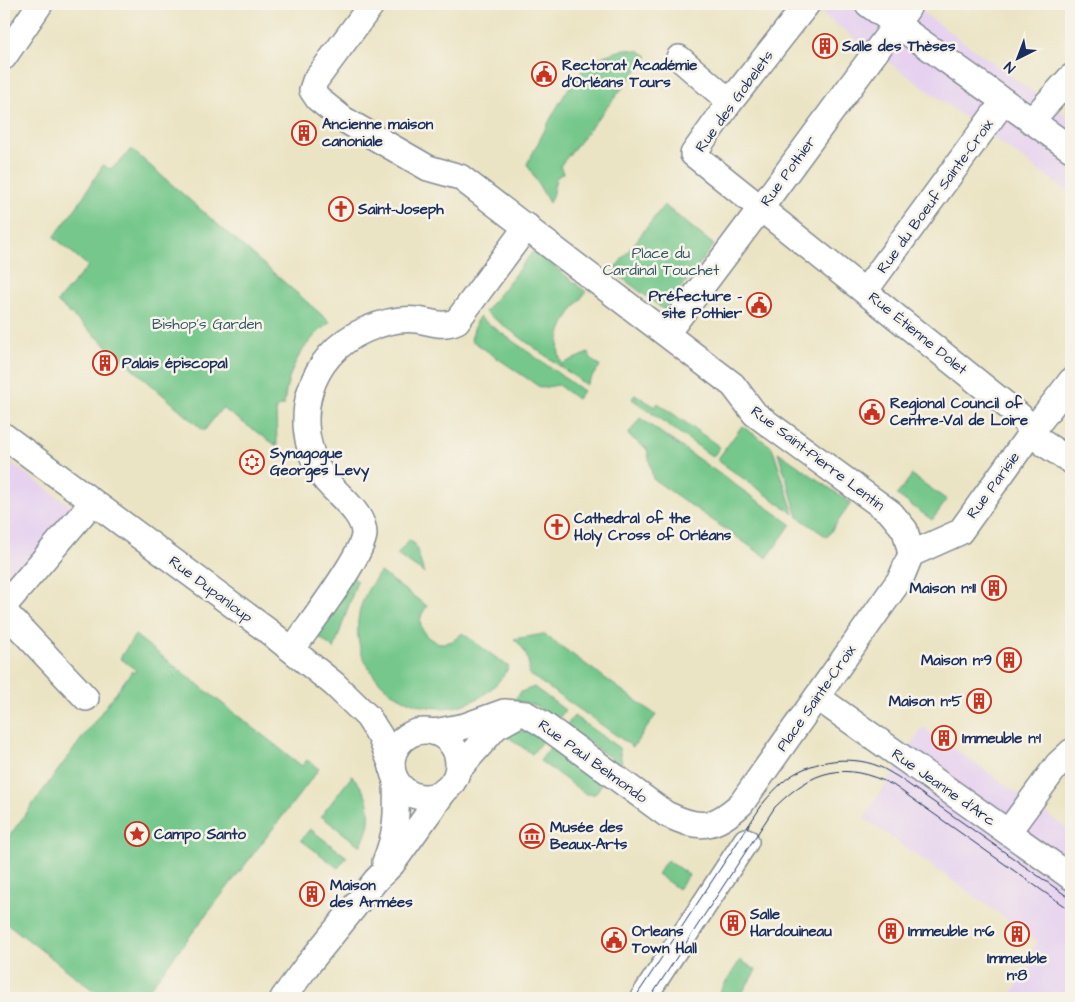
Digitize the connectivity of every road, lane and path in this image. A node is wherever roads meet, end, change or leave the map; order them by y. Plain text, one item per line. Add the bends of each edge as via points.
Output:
1 (372, 4) edge
2 (807, 4) edge
3 (868, 4) edge
4 (33, 6) edge
5 (902, 16) junction
6 (4, 57) edge
7 (679, 58) dead end
8 (1071, 77) edge
9 (1004, 101) junction
10 (730, 102) junction
11 (1032, 121) junction
12 (1071, 150) edge
13 (760, 209) junction
14 (527, 226) junction
15 (865, 291) junction
16 (667, 333) junction
17 (1071, 381) edge
18 (1033, 430) junction
19 (4, 436) edge
20 (1071, 461) edge
21 (86, 510) dead end
22 (911, 554) junction
23 (4, 606) edge
24 (4, 611) edge
25 (292, 650) junction
26 (817, 697) junction
27 (86, 698) dead end
28 (518, 714) junction
29 (434, 732) junction
30 (1071, 752) edge
31 (458, 770) junction
32 (394, 774) junction
33 (443, 793) junction
34 (666, 814) joint
35 (1008, 832) junction
36 (746, 841) dead end
37 (1071, 877) edge
38 (376, 880) junction
39 (291, 995) edge
40 (643, 998) edge

1 - 14 street, Rue Saint-Pierre Lentin via 315,80 312,90 318,99 344,119 428,168 460,176
2 - 10 street, Rue des Gobelets
3 - 5 street
4 - 6 street
5 - 9 street
5 - 13 street, Rue Pothier
7 - 10 street
8 - 11 street
9 - 11 street
9 - 15 street, Rue du Boeuf Sainte-Croix
10 - 13 street, Rue des Gobelets via 693,154
11 - 12 street
13 - 15 street, Rue Étienne Dolet
13 - 16 street, Rue Pothier
14 - 16 street, Rue Saint-Pierre Lentin
14 - 25 street via 457,321 447,325 396,320 364,330 335,350 316,375 308,399 306,433 314,459 333,490 360,518 364,537 347,572
15 - 18 street, Rue Étienne Dolet
16 - 22 street, Rue Saint-Pierre Lentin via 734,385 755,414 891,514 905,530
17 - 18 street, Rue Parisie
18 - 20 street, Rue Étienne Dolet via 1043,443
18 - 22 street, Rue Parisie via 960,532
19 - 25 street, Rue Dupanloup
21 - 23 street
22 - 26 street, Place Sainte-Croix via 901,578
24 - 27 street
25 - 32 street, Rue Dupanloup via 368,717 380,736
26 - 34 street, Place Sainte-Croix via 741,804 724,819 704,826 685,823
26 - 35 street, Rue Jeanne d'Arc
28 - 29 street, Rue Paul Belmondo via 504,712 465,726
28 - 31 street via 496,728
28 - 34 street, Rue Paul Belmondo via 526,714 543,724
29 - 31 street via 450,742 458,760
29 - 32 street via 419,732 397,745 393,755
30 - 35 street via 1058,764
31 - 33 street
32 - 33 street via 403,789 412,795 432,797
32 - 38 street via 397,812 394,836
33 - 38 street via 392,864
35 - 37 street, Rue Jeanne d'Arc
36 - 40 street
38 - 39 street

